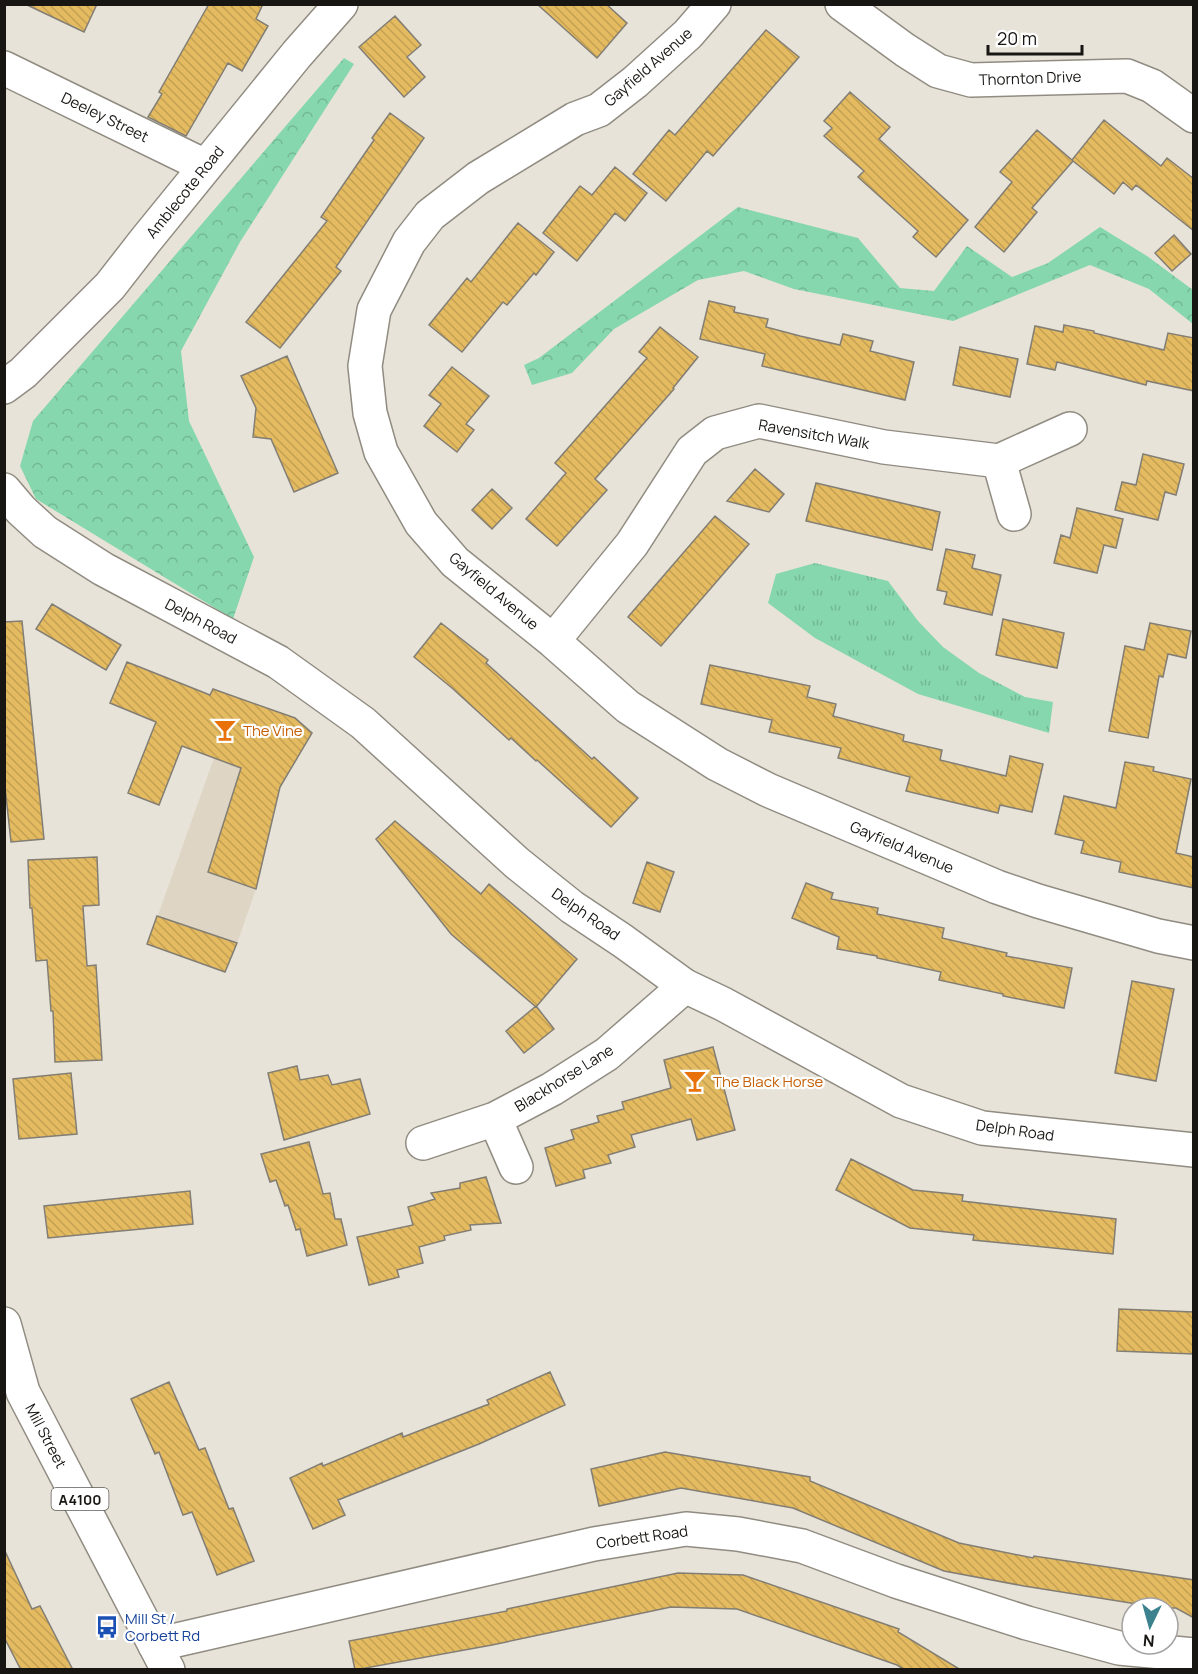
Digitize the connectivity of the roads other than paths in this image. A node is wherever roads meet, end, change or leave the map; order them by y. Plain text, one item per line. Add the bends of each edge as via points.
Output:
1 (341, 4) edge
2 (714, 4) edge
3 (842, 4) edge
4 (4, 68) edge
5 (1194, 116) edge
6 (205, 166) junction
7 (14, 380) edge
8 (4, 411) edge
9 (1070, 429) dead end
10 (999, 461) junction
11 (4, 490) edge
12 (1014, 514) dead end
13 (4, 523) edge
14 (45, 532) junction
15 (553, 641) junction
16 (1194, 943) edge
17 (685, 986) junction
18 (495, 1119) junction
19 (423, 1143) dead end
20 (1194, 1150) edge
21 (516, 1167) dead end
22 (4, 1324) edge
23 (14, 1393) edge
24 (1194, 1654) edge
25 (162, 1657) edge

1 - 6 street, Amblecote Road
2 - 15 street, Gayfield Avenue via 688,34 599,110 575,119 478,178 430,215 409,242 374,310 365,366 370,413 381,452 422,524 455,562
3 - 5 street, Thornton Drive via 938,71 971,80 1127,76 1152,86
4 - 6 street, Deeley Street
6 - 7 street, Amblecote Road via 110,286
7 - 8 street, Amblecote Road
9 - 10 street
10 - 12 street
10 - 15 street, Ravensitch Walk via 884,447 759,421 715,433 692,451 632,544
11 - 14 street, Delph Road
13 - 14 street, Delph Road
14 - 17 street, Delph Road via 103,569 287,669 363,723 535,878
15 - 16 street, Gayfield Avenue via 628,707 717,764 768,790 997,887
17 - 18 street, Blackhorse Lane via 607,1054
17 - 20 street, Delph Road via 901,1101 982,1128
18 - 19 street, Blackhorse Lane
18 - 21 street
22 - 23 street, Mill Street / A4100
23 - 25 street, Mill Street / A4100
24 - 25 street, Corbett Road via 1119,1648 896,1581 802,1546 686,1529 594,1544

